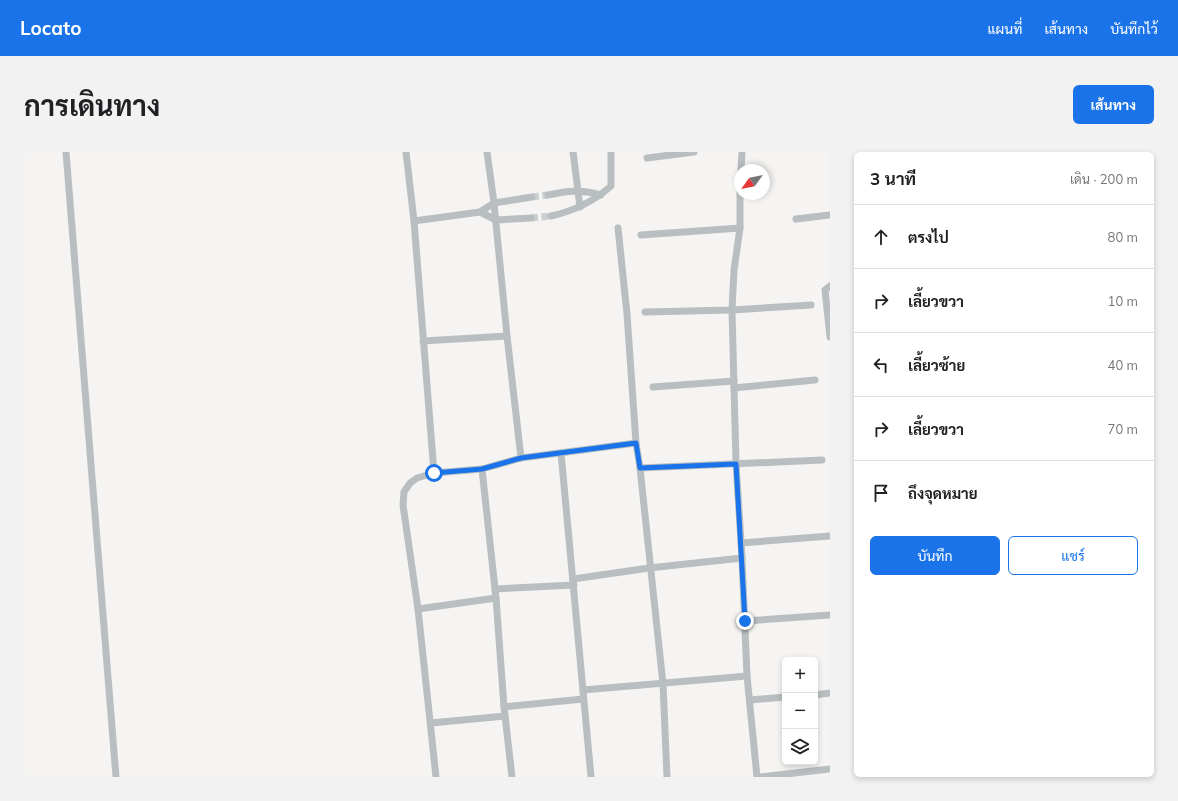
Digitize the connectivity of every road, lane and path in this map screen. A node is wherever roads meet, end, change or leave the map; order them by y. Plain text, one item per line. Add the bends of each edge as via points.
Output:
1 (66, 152) edge
2 (406, 152) edge
3 (487, 152) edge
4 (573, 152) edge
5 (611, 152) edge
6 (694, 152) edge
7 (742, 152) edge
8 (647, 158) dead end
9 (741, 164) edge
10 (577, 191) junction
11 (548, 195) tunnel mouth
12 (601, 195) junction
13 (532, 197) tunnel mouth
14 (740, 200) edge
15 (494, 203) junction
16 (580, 207) junction
17 (480, 212) junction
18 (830, 215) edge
19 (551, 216) tunnel mouth
20 (532, 218) tunnel mouth
21 (796, 219) dead end
22 (496, 220) junction
23 (414, 221) junction
24 (618, 228) dead end
25 (740, 228) junction
26 (641, 235) dead end
27 (830, 286) edge
28 (811, 305) dead end
29 (732, 310) junction
30 (645, 312) dead end
31 (507, 336) junction
32 (830, 337) edge
33 (422, 341) junction
34 (815, 380) dead end
35 (734, 384) junction
36 (654, 388) dead end
37 (636, 443) junction
38 (561, 453) junction
39 (521, 458) junction
40 (822, 460) dead end
41 (736, 464) junction
42 (640, 468) junction
43 (482, 469) junction
44 (434, 473) junction
45 (830, 536) edge
46 (741, 543) junction
47 (742, 558) junction
48 (650, 568) junction
49 (573, 582) junction
50 (495, 589) junction
51 (496, 598) junction
52 (418, 609) junction
53 (830, 615) edge
54 (745, 621) junction
55 (747, 676) junction
56 (662, 684) junction
57 (583, 690) junction
58 (830, 693) edge
59 (818, 695) edge
60 (782, 697) edge
61 (583, 699) junction
62 (750, 700) junction
63 (504, 707) junction
64 (505, 716) junction
65 (431, 723) junction
66 (830, 769) edge
67 (116, 777) edge
68 (436, 777) edge
69 (512, 777) edge
70 (591, 777) edge
71 (667, 777) edge
72 (757, 777) edge
73 (760, 777) edge

1 - 67 street
2 - 23 street
3 - 15 street
4 - 10 street
5 - 12 street via 611,186
6 - 8 street
7 - 9 street
10 - 11 street
10 - 12 street
10 - 16 street
12 - 16 street
13 - 15 street
14 - 25 street
15 - 17 street
15 - 22 street
16 - 19 street
17 - 22 street
17 - 23 street
18 - 21 street
20 - 22 street
22 - 31 street
23 - 33 street
24 - 37 street
25 - 26 street
25 - 29 street
27 - 32 street via 825,290
28 - 29 street
29 - 30 street
29 - 35 street
31 - 33 street
31 - 39 street
33 - 44 street
34 - 35 street
35 - 36 street
35 - 41 street
37 - 38 street
37 - 42 street
38 - 39 street
38 - 49 street
39 - 43 street
40 - 41 street
41 - 42 street
41 - 46 street
42 - 48 street
43 - 44 street
43 - 50 street
44 - 52 street via 417,478 404,492 403,505
45 - 46 street
46 - 47 street
47 - 48 street
47 - 54 street
48 - 49 street
48 - 56 street
49 - 50 street
49 - 57 street
50 - 51 street
51 - 52 street
51 - 63 street
52 - 65 street
53 - 54 street
54 - 55 street
55 - 56 street
55 - 62 street
56 - 57 street
56 - 71 street
57 - 61 street
58 - 59 street
60 - 62 street
61 - 63 street
61 - 70 street
62 - 72 street
63 - 64 street
64 - 65 street
64 - 69 street
65 - 68 street
66 - 73 street

